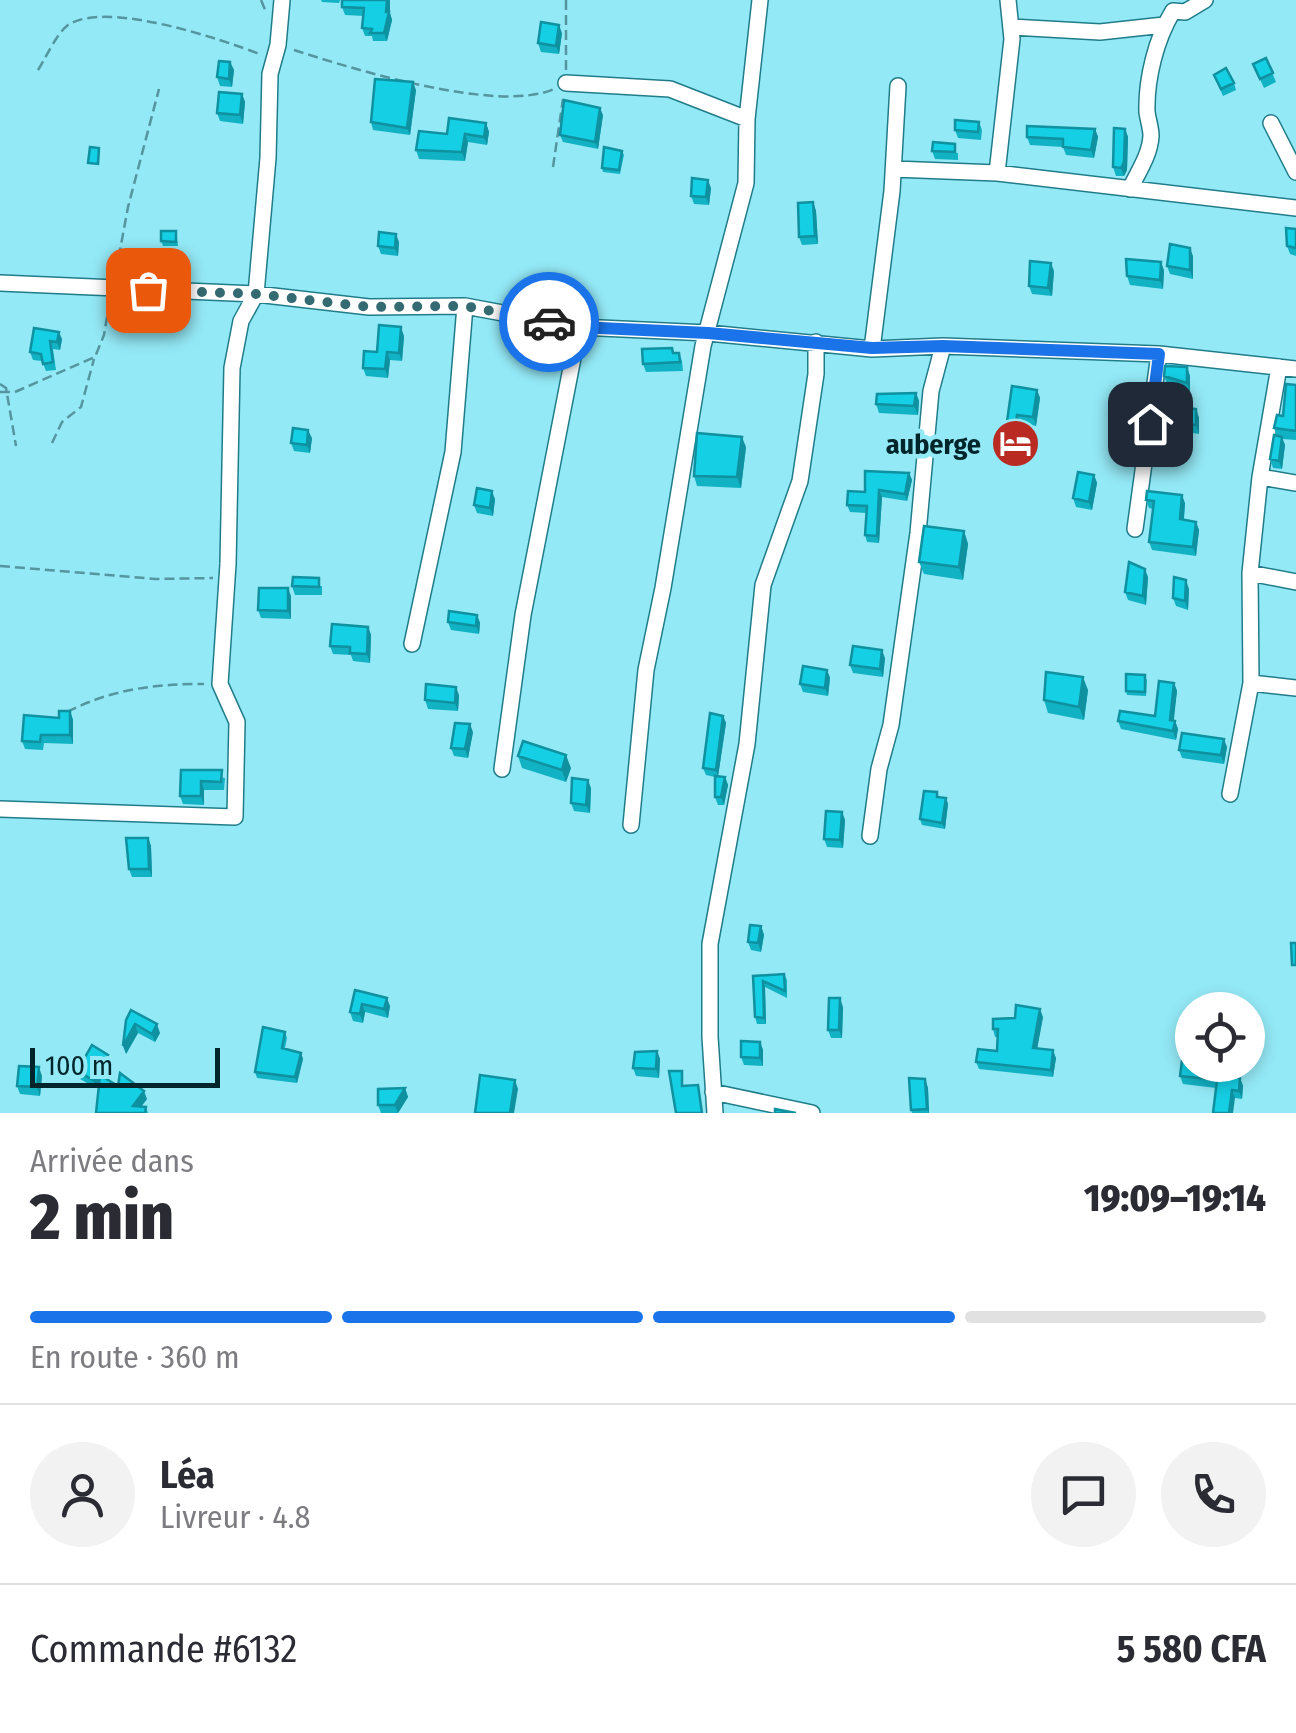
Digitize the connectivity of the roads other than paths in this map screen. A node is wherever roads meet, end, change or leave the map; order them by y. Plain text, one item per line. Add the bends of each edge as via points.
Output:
1 (282, 0) edge
2 (760, 0) edge
3 (1008, 0) edge
4 (1205, 0) edge
5 (1167, 12) edge
6 (1013, 26) junction
7 (566, 84) road end
8 (898, 86) dead end
9 (747, 119) junction
10 (1271, 123) dead end
11 (894, 169) junction
12 (1296, 172) edge
13 (997, 174) junction
14 (1130, 189) junction
15 (1296, 208) edge
16 (0, 282) edge
17 (256, 294) junction
18 (465, 306) junction
19 (578, 327) junction
20 (708, 333) junction
21 (816, 342) junction
22 (943, 346) junction
23 (872, 348) junction
24 (1159, 354) junction
25 (1288, 368) edge
26 (1260, 477) junction
27 (1296, 483) edge
28 (1135, 529) dead end
29 (1250, 573) junction
30 (1296, 582) edge
31 (412, 644) dead end
32 (1251, 683) junction
33 (1296, 688) edge
34 (502, 770) dead end
35 (1230, 794) dead end
36 (0, 810) edge
37 (631, 825) dead end
38 (870, 836) dead end
39 (713, 1092) junction
40 (715, 1113) edge
41 (812, 1113) edge

1 - 17 street via 270,74
2 - 9 street
3 - 6 street
4 - 5 street via 1185,12
5 - 6 street via 1100,32
5 - 14 street via 1150,88 1147,155
6 - 13 street
7 - 9 street via 670,89
8 - 11 street
9 - 20 street via 746,183
10 - 12 street
11 - 13 street
11 - 23 street
13 - 14 street
14 - 15 street
16 - 17 street
17 - 18 street via 369,307
17 - 36 street via 241,321 232,368 220,684 237,722 236,817
18 - 19 street
18 - 31 street via 454,452
19 - 20 street
19 - 34 street via 523,615
20 - 21 street
20 - 37 street via 646,670
21 - 23 street
21 - 39 street via 800,481 763,585 747,744 710,944
22 - 23 street
22 - 24 street
22 - 38 street via 931,391 918,532
24 - 25 street
24 - 28 street
25 - 26 street
26 - 27 street
26 - 29 street
29 - 30 street
29 - 32 street
32 - 33 street
32 - 35 street
39 - 40 street
39 - 41 street

